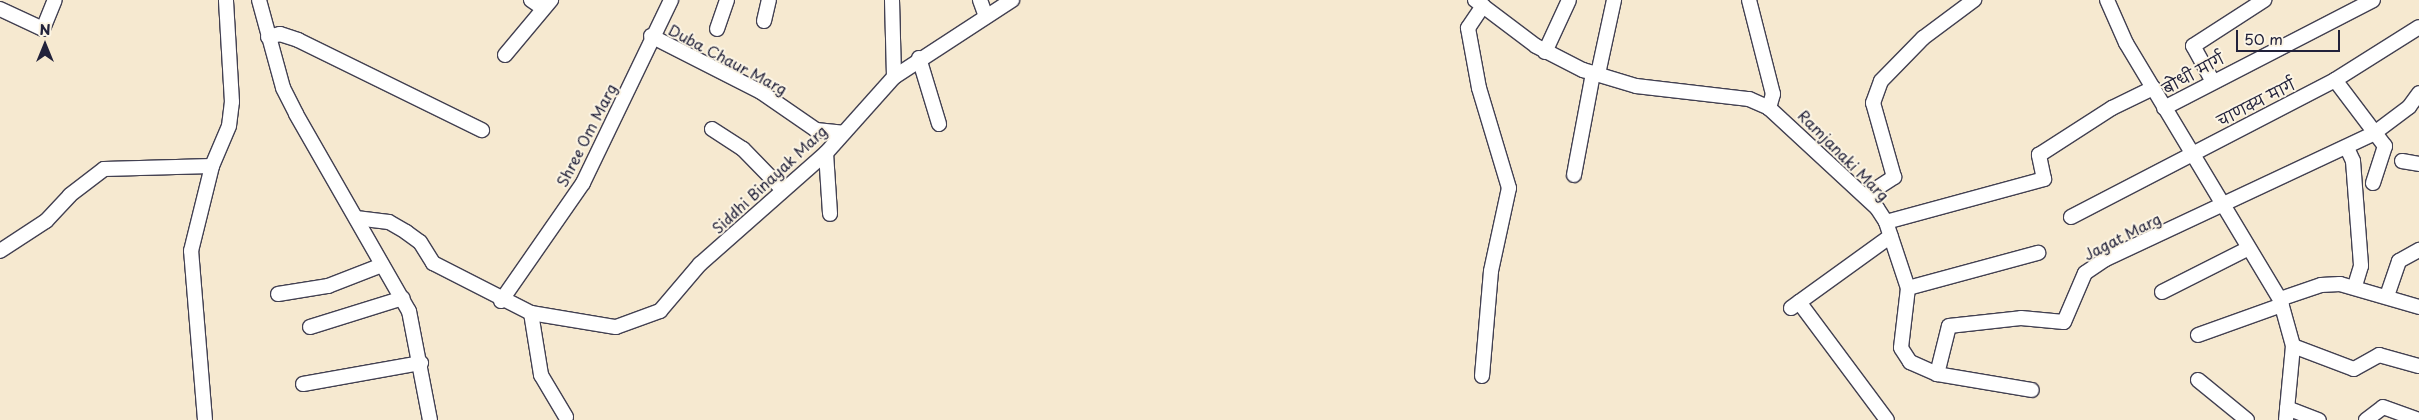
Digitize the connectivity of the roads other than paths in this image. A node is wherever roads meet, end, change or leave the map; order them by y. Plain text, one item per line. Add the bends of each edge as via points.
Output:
1 (56, 0) edge
2 (226, 0) edge
3 (260, 0) edge
4 (531, 0) edge
5 (671, 0) edge
6 (727, 0) edge
7 (769, 0) edge
8 (892, 0) edge
9 (980, 0) edge
10 (1012, 0) edge
11 (1569, 0) edge
12 (1614, 0) edge
13 (1749, 0) edge
14 (1974, 0) edge
15 (2107, 0) edge
16 (2264, 0) edge
17 (2373, 0) edge
18 (1479, 3) edge
19 (547, 4) edge
20 (0, 9) edge
21 (985, 14) junction
22 (764, 21) dead end
23 (2419, 27) edge
24 (717, 29) dead end
25 (651, 36) junction
26 (268, 37) junction
27 (1545, 52) junction
28 (505, 55) dead end
29 (919, 58) junction
30 (1596, 73) junction
31 (894, 77) junction
32 (2212, 80) junction
33 (2335, 80) junction
34 (2152, 88) junction
35 (2419, 93) edge
36 (1770, 108) junction
37 (2164, 108) junction
38 (939, 124) dead end
39 (712, 129) dead end
40 (482, 130) dead end
41 (843, 133) junction
42 (2373, 134) junction
43 (2347, 148) junction
44 (826, 153) junction
45 (2192, 153) junction
46 (2402, 161) dead end
47 (2419, 164) edge
48 (212, 166) junction
49 (1574, 175) dead end
50 (2373, 183) dead end
51 (784, 190) junction
52 (1865, 196) junction
53 (2223, 208) junction
54 (830, 214) dead end
55 (2072, 217) dead end
56 (356, 218) junction
57 (1886, 222) junction
58 (1891, 236) junction
59 (2249, 248) junction
60 (2419, 250) edge
61 (0, 251) edge
62 (2038, 253) dead end
63 (382, 265) junction
64 (2355, 286) junction
65 (1908, 288) junction
66 (2162, 292) dead end
67 (278, 294) dead end
68 (2387, 296) junction
69 (403, 298) junction
70 (501, 301) junction
71 (2281, 302) junction
72 (2419, 307) edge
73 (531, 313) junction
74 (310, 327) dead end
75 (2198, 335) dead end
76 (2293, 346) junction
77 (421, 363) junction
78 (2419, 366) edge
79 (1937, 374) junction
80 (1482, 376) dead end
81 (2198, 380) dead end
82 (303, 384) dead end
83 (2032, 390) dead end
84 (2287, 414) edge
85 (566, 417) dead end
86 (205, 420) edge
87 (430, 420) edge
88 (1887, 420) edge
89 (2247, 420) edge
90 (2319, 420) edge
91 (2366, 420) edge
92 (2418, 420) edge

1 - 20 street via 44,29
2 - 48 street via 232,102 229,126
3 - 26 street
4 - 19 street
5 - 25 street, Shree Om Marg
6 - 24 street
7 - 22 street
8 - 31 street
9 - 21 street
10 - 21 street, Siddhi Binayak Marg
11 - 27 street
12 - 30 street
13 - 36 street via 1773,94
14 - 52 street via 1923,38 1882,81 1873,103 1894,177
15 - 34 street
16 - 32 street via 2193,46
17 - 32 street, बोधी मार्ग
18 - 27 street, Ramjanaki Marg
18 - 80 street via 1468,28 1479,88 1509,188 1491,271
19 - 28 street
21 - 29 street, Siddhi Binayak Marg
23 - 33 street, चाणक्य मार्ग
25 - 41 street, Duba Chaur Marg via 761,92 816,130
25 - 70 street, Shree Om Marg via 583,183
26 - 40 street via 280,34 298,40
26 - 56 street via 292,105
27 - 30 street, Ramjanaki Marg
29 - 31 street, Siddhi Binayak Marg
29 - 38 street
30 - 36 street, Ramjanaki Marg via 1666,91 1749,98
30 - 49 street
31 - 41 street, Siddhi Binayak Marg
32 - 37 street, बोधी मार्ग
33 - 42 street
33 - 45 street, चाणक्य मार्ग
34 - 37 street
34 - 57 street via 2112,108 2039,154 2044,179
35 - 42 street, Jagat Marg via 2409,107
36 - 52 street, Ramjanaki Marg
37 - 45 street
39 - 51 street via 743,149
41 - 44 street, Siddhi Binayak Marg
42 - 43 street, Jagat Marg
42 - 50 street via 2385,146
43 - 53 street, Jagat Marg
43 - 64 street via 2353,161 2361,266
44 - 51 street, Siddhi Binayak Marg
44 - 54 street
45 - 53 street
45 - 55 street, चाणक्य मार्ग
46 - 47 street
48 - 61 street via 104,169 70,195 46,221
48 - 86 street via 196,225 190,278
51 - 73 street, Siddhi Binayak Marg via 700,264 660,311 647,319 616,327
52 - 57 street, Ramjanaki Marg
53 - 59 street
53 - 79 street, Jagat Marg via 2152,236 2085,273 2064,322 2021,318 1949,326
56 - 63 street
56 - 70 street, Siddhi Binayak Marg via 389,222 420,242 432,263
57 - 58 street, Ramjanaki Marg
58 - 65 street, Ramjanaki Marg
58 - 88 street via 1795,305
59 - 66 street
59 - 71 street
60 - 68 street via 2399,261
62 - 65 street
63 - 67 street via 328,286
63 - 69 street
64 - 68 street
64 - 71 street via 2321,285
65 - 79 street, Ramjanaki Marg via 1901,348 1917,367
68 - 72 street
69 - 74 street
69 - 77 street
70 - 73 street, Siddhi Binayak Marg
71 - 75 street
71 - 76 street
73 - 85 street via 541,375
76 - 78 street via 2354,369 2379,355
76 - 84 street
77 - 82 street
77 - 87 street
79 - 83 street, Ramjanaki Marg
81 - 89 street
84 - 90 street
91 - 92 street via 2383,407

